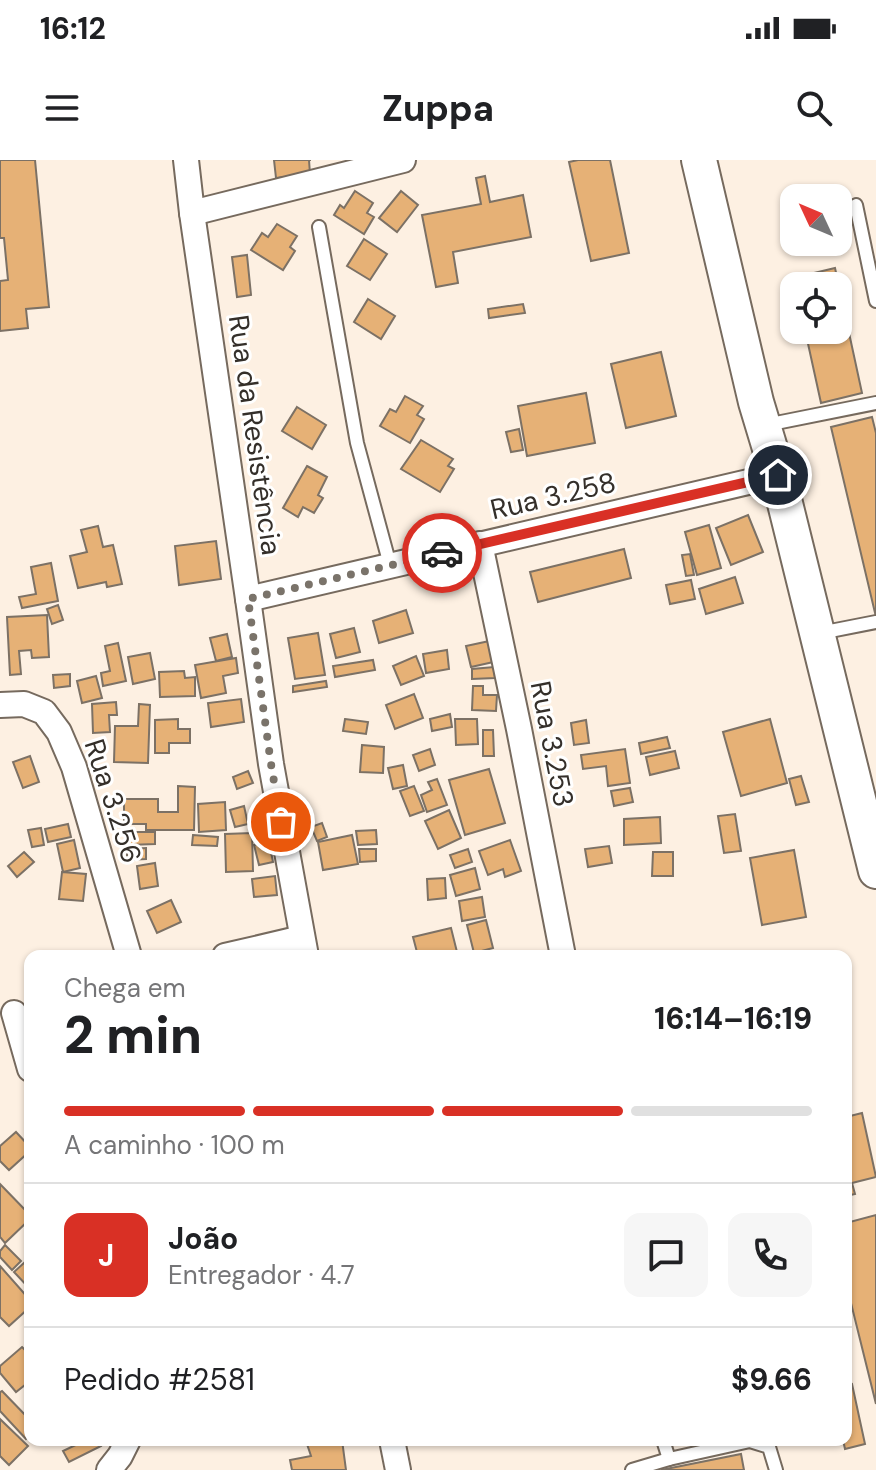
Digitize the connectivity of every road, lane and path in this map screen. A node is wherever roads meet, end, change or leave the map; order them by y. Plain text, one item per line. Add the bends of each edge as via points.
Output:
1 (186, 160) edge
2 (403, 160) edge
3 (699, 160) edge
4 (856, 205) dead end
5 (192, 213) junction
6 (319, 227) dead end
7 (876, 301) edge
8 (876, 403) edge
9 (763, 426) junction
10 (778, 475) junction
11 (480, 544) junction
12 (390, 565) junction
13 (248, 599) junction
14 (876, 622) edge
15 (817, 633) junction
16 (0, 705) edge
17 (876, 869) edge
18 (304, 947) edge
19 (127, 950) edge
20 (278, 950) edge
21 (562, 950) edge
22 (15, 1013) edge
23 (24, 1047) edge
24 (125, 1446) edge
25 (393, 1446) edge
26 (665, 1446) edge
27 (728, 1446) edge
28 (766, 1446) edge
29 (669, 1459) junction
30 (109, 1470) edge
31 (398, 1470) edge
32 (632, 1470) edge
33 (776, 1470) edge

1 - 5 street, Rua da Resistência
2 - 5 street
3 - 9 main road
4 - 7 lane
5 - 13 street, Rua da Resistência
6 - 12 lane via 357,443
8 - 9 lane
9 - 10 main road
10 - 11 street, Rua 3.258
10 - 15 main road
11 - 12 street, Rua 3.258
11 - 21 street, Rua 3.253
12 - 13 street, Rua 3.258
13 - 18 street, Rua da Resistência
14 - 15 lane
15 - 17 main road
16 - 19 street, Rua 3.256 via 24,704 44,712 59,732
18 - 20 street
22 - 23 street
24 - 30 street
25 - 31 street
26 - 29 lane
27 - 29 lane
28 - 33 lane
29 - 32 lane

